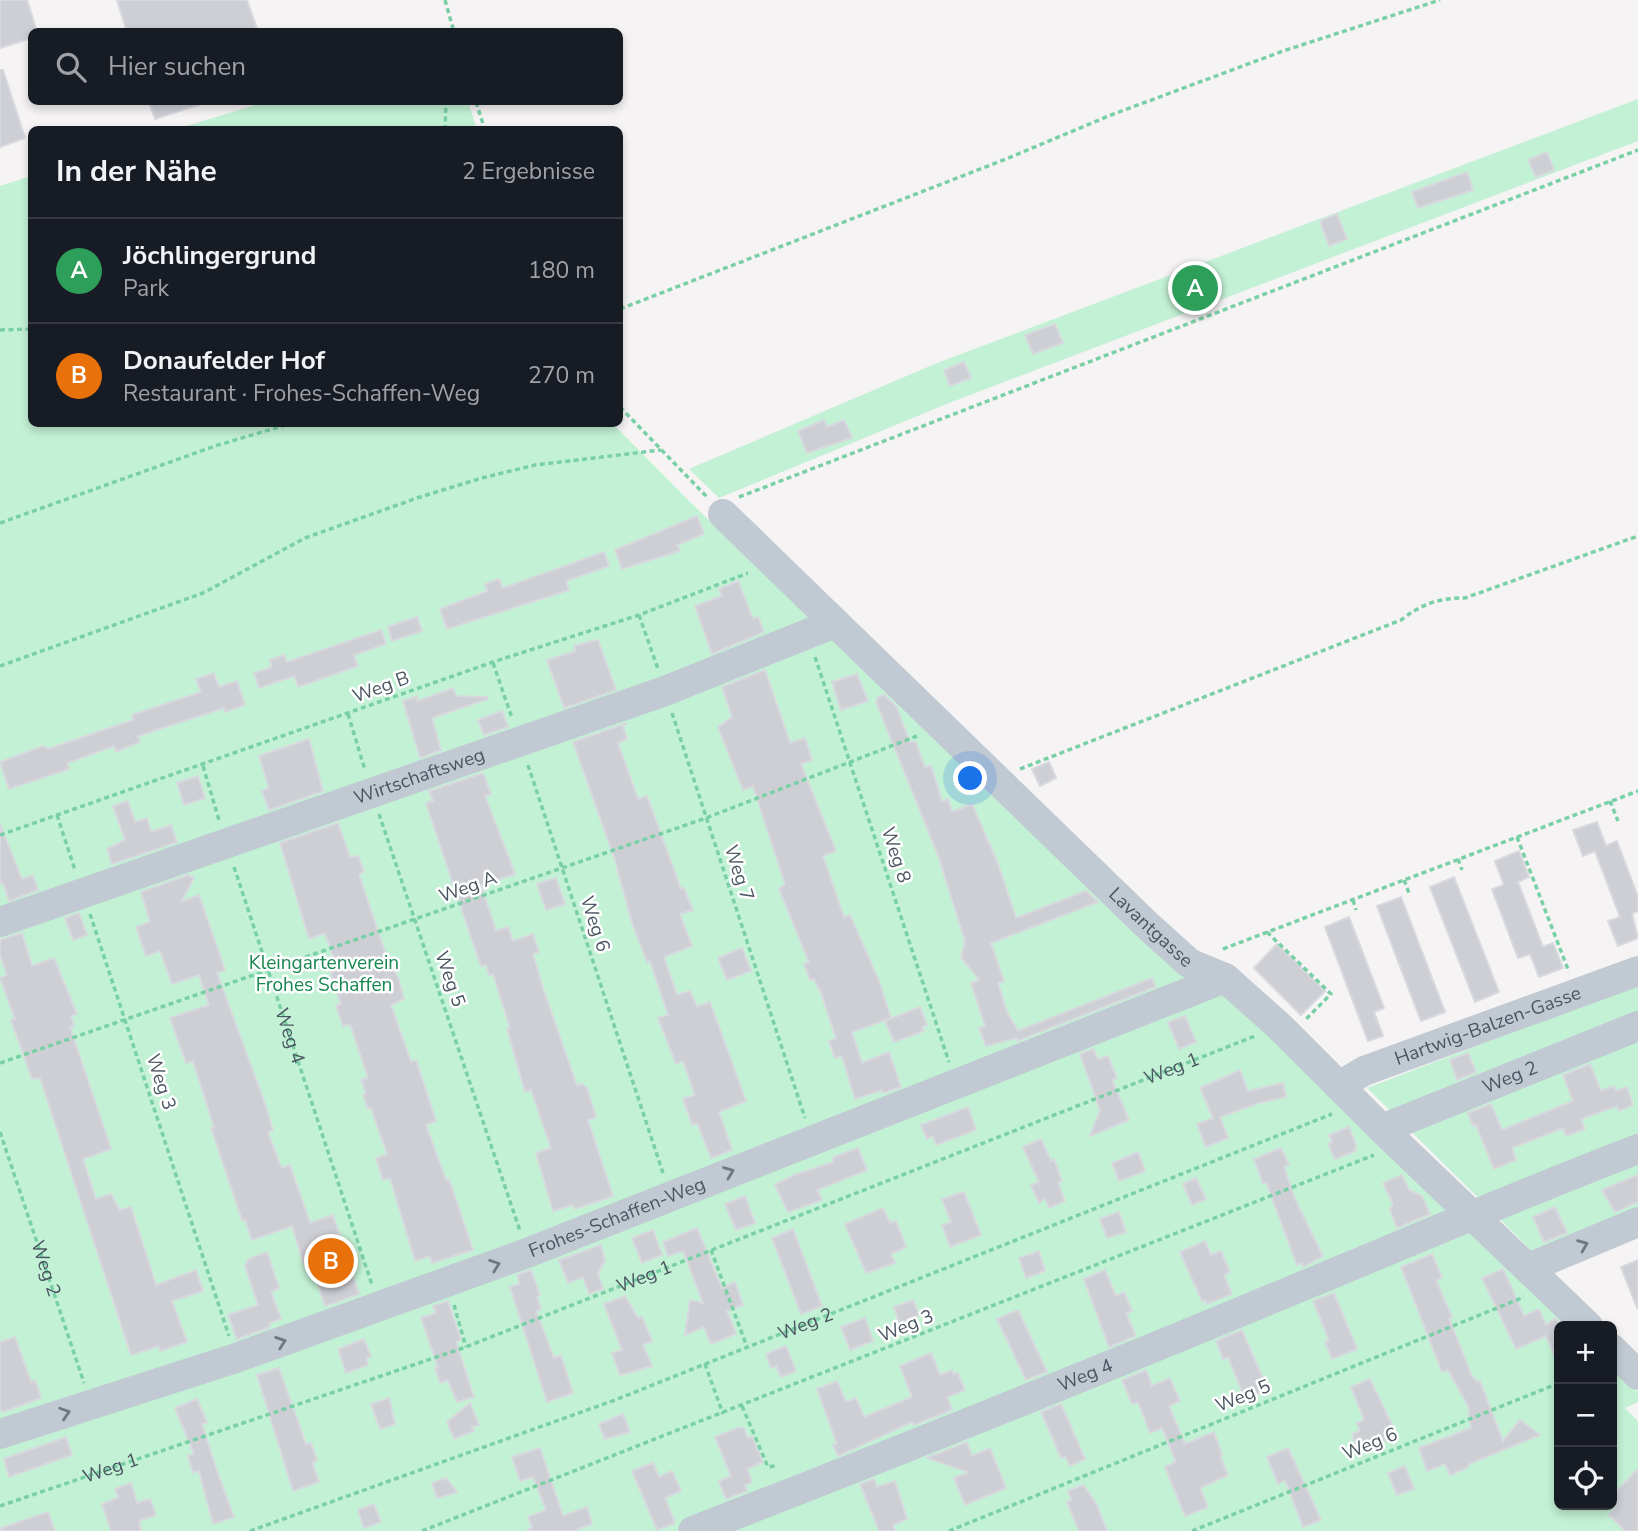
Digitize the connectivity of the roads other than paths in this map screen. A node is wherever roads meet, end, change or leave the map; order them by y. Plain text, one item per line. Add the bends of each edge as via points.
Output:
1 (723, 514) road end
2 (835, 623) junction
3 (0, 922) edge
4 (1638, 971) edge
5 (1223, 977) junction
6 (1638, 1026) edge
7 (1348, 1095) junction
8 (1390, 1138) junction
9 (1638, 1149) edge
10 (1474, 1215) junction
11 (1638, 1222) edge
12 (1538, 1277) junction
13 (1583, 1321) edge
14 (0, 1434) edge
15 (693, 1531) edge

1 - 2 street, Lavantgasse
2 - 3 street, Wirtschaftsweg via 665,691
2 - 5 street, Lavantgasse via 1189,963
4 - 7 street, Hartwig-Balzen-Gasse via 1364,1071
5 - 7 street, Lavantgasse
14 -> 5 street, Frohes-Schaffen-Weg via 236,1357 527,1253
6 - 8 street, Weg 2
7 - 8 street, Lavantgasse
8 - 10 street, Lavantgasse
9 - 10 street
10 - 12 street, Lavantgasse
10 - 15 street, Weg 4 via 937,1437
12 -> 11 street
12 - 13 street, Lavantgasse

